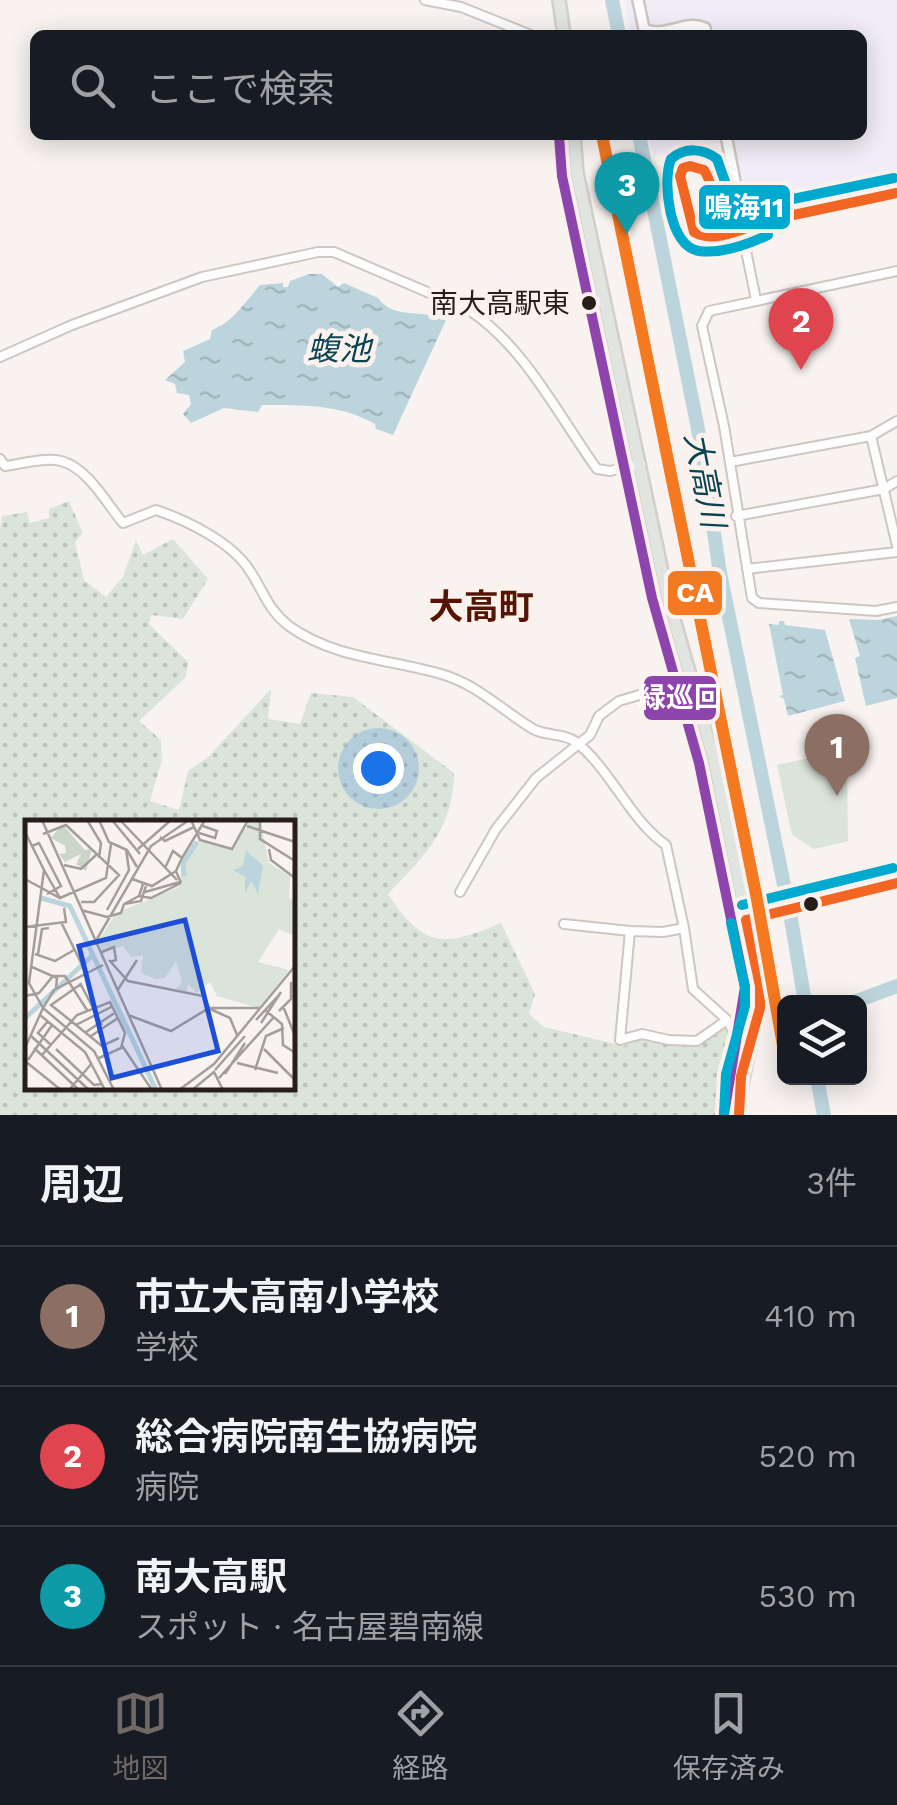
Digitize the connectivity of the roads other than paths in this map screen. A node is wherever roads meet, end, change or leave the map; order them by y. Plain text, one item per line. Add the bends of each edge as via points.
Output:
1 (425, 0) edge
2 (559, 0) edge
3 (638, 0) edge
4 (520, 30) edge
5 (563, 30) edge
6 (646, 30) edge
7 (670, 30) edge
8 (705, 30) edge
9 (574, 140) edge
10 (727, 140) edge
11 (897, 192) edge
12 (763, 221) junction
13 (897, 271) edge
14 (756, 300) junction
15 (0, 357) edge
16 (897, 421) edge
17 (871, 436) junction
18 (0, 459) edge
19 (730, 462) junction
20 (640, 464) junction
21 (897, 481) edge
22 (884, 489) junction
23 (736, 516) junction
24 (897, 548) edge
25 (747, 569) junction
26 (897, 607) edge
27 (693, 679) junction
28 (577, 743) junction
29 (896, 883) edge
30 (460, 892) dead end
31 (897, 895) edge
32 (746, 920) junction
33 (564, 924) dead end
34 (684, 928) junction
35 (630, 931) junction
36 (727, 1020) junction
37 (746, 1054) junction
38 (738, 1115) edge

1 - 4 street via 462,6
2 - 5 main road
3 - 6 street
7 - 8 street via 695,24
9 - 20 main road
10 - 12 street via 744,222
11 - 12 street
12 - 14 street via 742,231
13 - 14 street
14 - 19 street via 709,311 702,326
15 - 20 street via 202,278 334,252 469,310 500,332 595,467
16 - 17 street
17 - 19 street
17 - 22 street
18 - 28 street via 6,466 71,465 123,523 156,510 185,520 240,559 268,607 301,633 371,661 443,674 534,730
19 - 23 street
20 - 27 main road via 667,595
21 - 22 street
22 - 23 street
22 - 24 street
23 - 25 street
24 - 25 street
25 - 26 street via 759,603 876,612
27 - 28 street via 620,700
27 - 32 main road
28 - 30 street via 536,778
28 - 34 street via 648,832 666,845
29 - 31 street
29 - 32 street
32 - 37 main road via 760,1008
33 - 35 street
34 - 35 street
34 - 36 street via 693,989
35 - 36 street via 620,1040 642,1034 697,1041
36 - 37 street
37 - 38 main road

